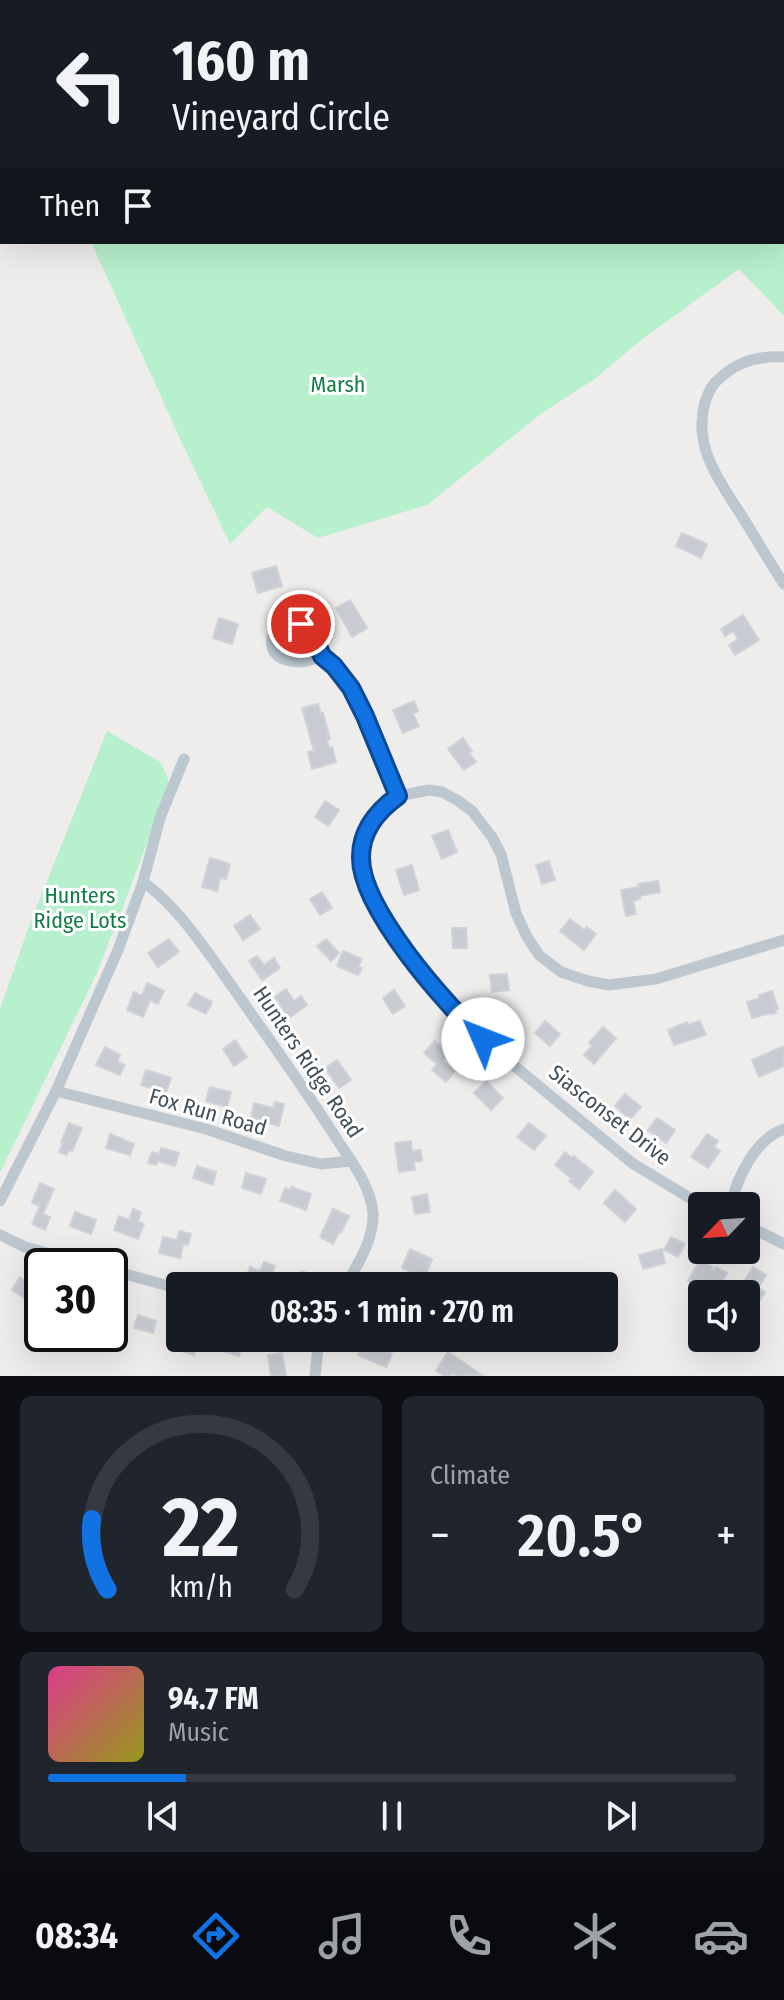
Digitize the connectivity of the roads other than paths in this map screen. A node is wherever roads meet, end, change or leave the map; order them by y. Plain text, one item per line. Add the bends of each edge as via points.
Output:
1 (784, 357) edge
2 (784, 584) edge
3 (322, 656) junction
4 (184, 759) dead end
5 (398, 796) junction
6 (143, 882) junction
7 (784, 940) edge
8 (56, 1091) junction
9 (784, 1129) edge
10 (351, 1161) junction
11 (734, 1192) edge
12 (688, 1197) edge
13 (0, 1201) edge
14 (760, 1232) edge
15 (0, 1235) edge
16 (784, 1244) edge
17 (29, 1248) edge
18 (353, 1272) edge
19 (128, 1275) edge
20 (166, 1285) edge
21 (318, 1352) edge
22 (315, 1376) edge

1 - 2 street via 749,360 719,378 702,413 702,440 728,496
3 - 3 street via 289,661 278,657 271,638 283,623 301,624
3 - 5 street via 351,688
4 - 6 street via 160,818
5 - 7 street via 442,792 472,811 501,854 527,937 561,972 609,985 656,979
5 - 12 street, Siasconset Drive via 369,823 362,869 376,905 422,973 461,1019 506,1059 632,1163
6 - 8 street
6 - 10 street, Hunters Ridge Road via 182,920
8 - 10 street, Fox Run Road via 206,1129 286,1156 321,1164
8 - 13 street
9 - 11 street via 758,1146
10 - 18 street, Hunters Ridge Road via 373,1211 372,1227
14 - 16 street
15 - 17 street
19 - 20 street
21 - 22 street

